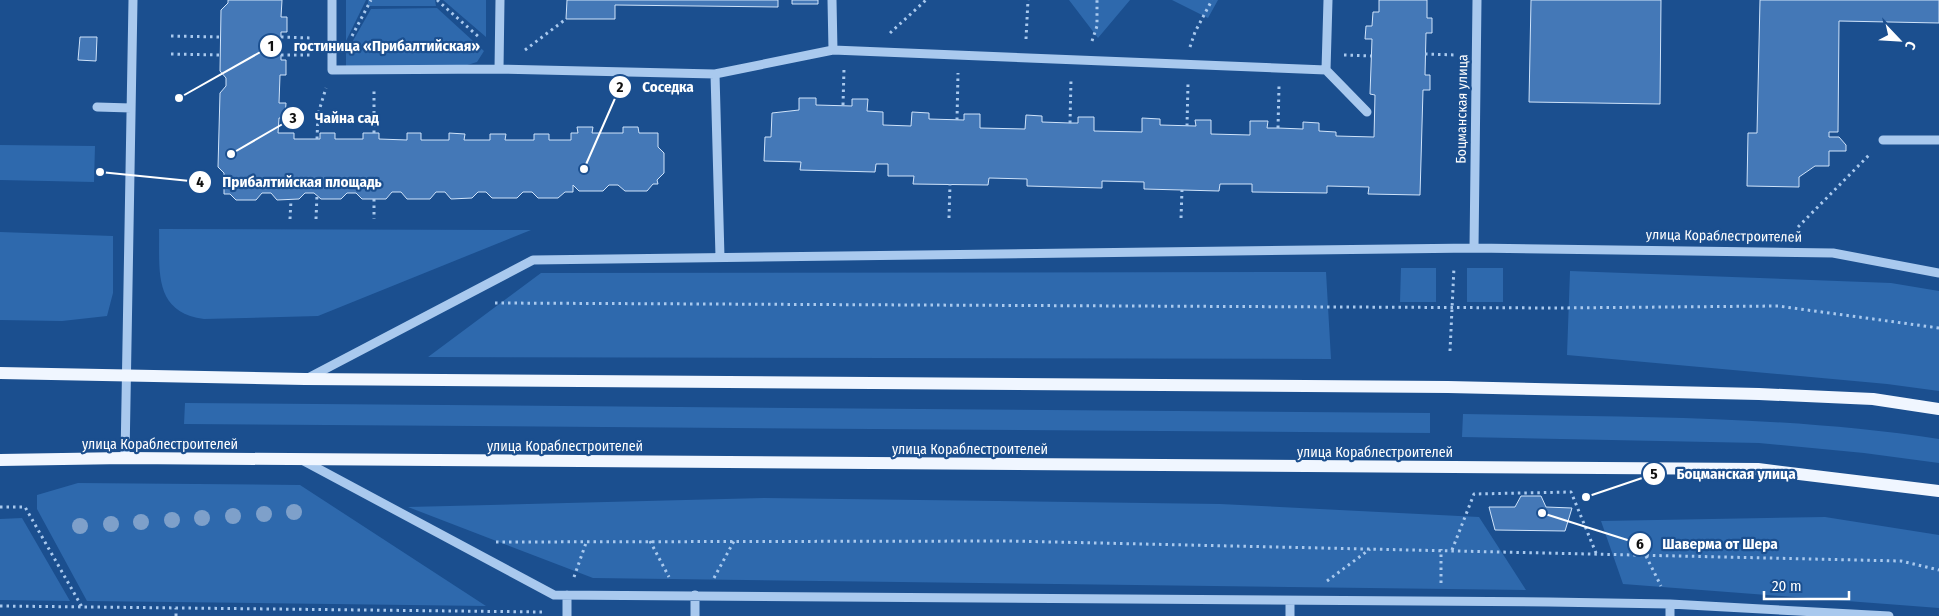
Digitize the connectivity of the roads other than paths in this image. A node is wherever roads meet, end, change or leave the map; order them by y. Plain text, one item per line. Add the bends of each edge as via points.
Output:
1 (133, 0) edge
2 (332, 0) edge
3 (500, 0) edge
4 (832, 0) edge
5 (1328, 0) edge
6 (1477, 0) edge
7 (833, 50) junction
8 (499, 69) junction
9 (1326, 70) junction
10 (715, 74) junction
11 (97, 107) dead end
12 (131, 108) junction
13 (1367, 112) dead end
14 (1883, 140) road end
15 (1939, 140) edge
16 (1474, 248) junction
17 (720, 257) junction
18 (1939, 273) edge
19 (0, 373) edge
20 (126, 375) junction
21 (305, 379) junction
22 (1939, 410) edge
23 (125, 458) junction
24 (299, 459) junction
25 (0, 460) edge
26 (1939, 491) edge
27 (567, 595) junction
28 (695, 595) junction
29 (1290, 601) junction
30 (1670, 604) junction
31 (567, 614) edge
32 (695, 616) edge
33 (1290, 616) edge
34 (1670, 616) edge
35 (1889, 616) edge

1 - 12 street
2 - 8 street via 332,70
3 - 8 street
4 - 7 street
5 - 9 street
6 - 16 street, Боцманская улица
7 - 9 street
7 - 10 street
8 - 10 street
9 - 13 street
10 - 17 street
11 - 12 street
12 - 20 street
14 - 15 street
16 - 17 street, улица Кораблестроителей
16 - 18 street, улица Кораблестроителей via 1833,253
17 - 21 street, улица Кораблестроителей via 533,260
19 - 20 main road, улица Кораблестроителей
20 - 21 main road, улица Кораблестроителей
20 - 23 street
21 - 22 main road, улица Кораблестроителей via 1448,387 1873,399
23 - 24 main road, улица Кораблестроителей
23 - 25 main road, улица Кораблестроителей
24 - 26 main road, улица Кораблестроителей via 1758,469
24 - 27 street via 554,595
27 - 28 street
27 - 31 street
28 - 29 street
28 - 32 street
29 - 30 street
29 - 33 street
30 - 34 street
30 - 35 street

